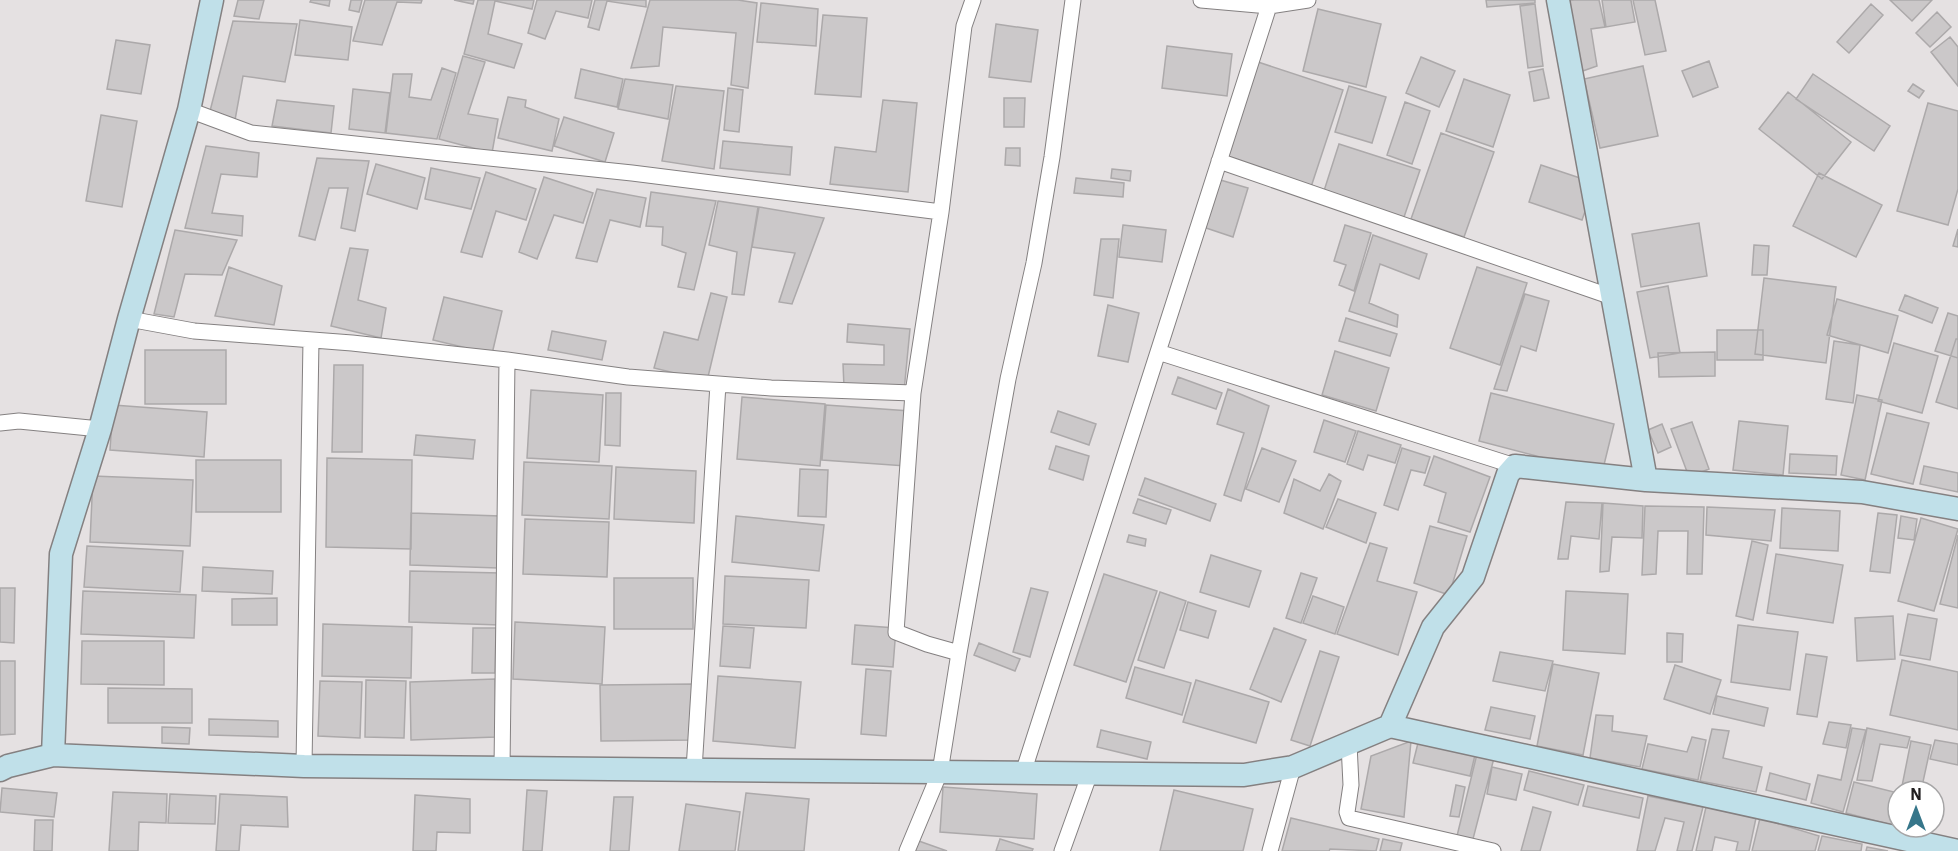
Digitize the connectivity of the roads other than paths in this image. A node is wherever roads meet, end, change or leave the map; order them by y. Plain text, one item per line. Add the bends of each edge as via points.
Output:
1 (212, 0) edge
2 (973, 0) edge
3 (1073, 0) edge
4 (1202, 0) edge
5 (1308, 0) edge
6 (1558, 0) edge
7 (1269, 6) junction
8 (189, 110) junction
9 (1220, 161) junction
10 (941, 212) junction
11 (1612, 297) junction
12 (129, 319) junction
13 (311, 340) junction
14 (1158, 352) junction
15 (507, 360) junction
16 (718, 384) junction
17 (913, 393) junction
18 (0, 423) edge
19 (100, 429) junction
20 (1515, 466) junction
21 (1646, 480) junction
22 (1958, 508) edge
23 (959, 653) junction
24 (1390, 726) junction
25 (1348, 744) junction
26 (53, 755) junction
27 (304, 766) junction
28 (1293, 767) junction
29 (502, 768) junction
30 (0, 770) edge
31 (694, 770) junction
32 (940, 772) junction
33 (1023, 772) junction
34 (1090, 773) junction
35 (1958, 850) edge
36 (907, 851) edge
37 (1062, 851) edge
38 (1270, 851) edge
39 (1493, 851) edge

1 - 8 street
2 - 10 street via 964,26
3 - 23 street via 1036,251 1008,379
4 - 7 street
5 - 7 street
6 - 11 street
7 - 9 street
8 - 10 street via 251,133 632,173
8 - 12 street
9 - 11 street
9 - 14 street
10 - 17 street
11 - 21 street
12 - 13 street via 194,331
12 - 19 street
13 - 15 street
13 - 27 street
14 - 20 street
14 - 33 street
15 - 16 street via 628,377
15 - 29 street
16 - 17 street
16 - 31 street
17 - 23 street via 896,632
18 - 19 street via 19,421
19 - 26 street via 61,554
20 - 21 street
20 - 24 street via 1506,480 1473,576 1433,627
21 - 22 street via 1862,492
23 - 32 street
24 - 25 street
24 - 35 street
25 - 28 street
25 - 39 street via 1349,818
26 - 27 street
26 - 30 street
27 - 29 street
28 - 34 street via 1244,775
28 - 38 street
29 - 31 street
31 - 32 street
32 - 33 street
32 - 36 street
33 - 34 street
34 - 37 street

